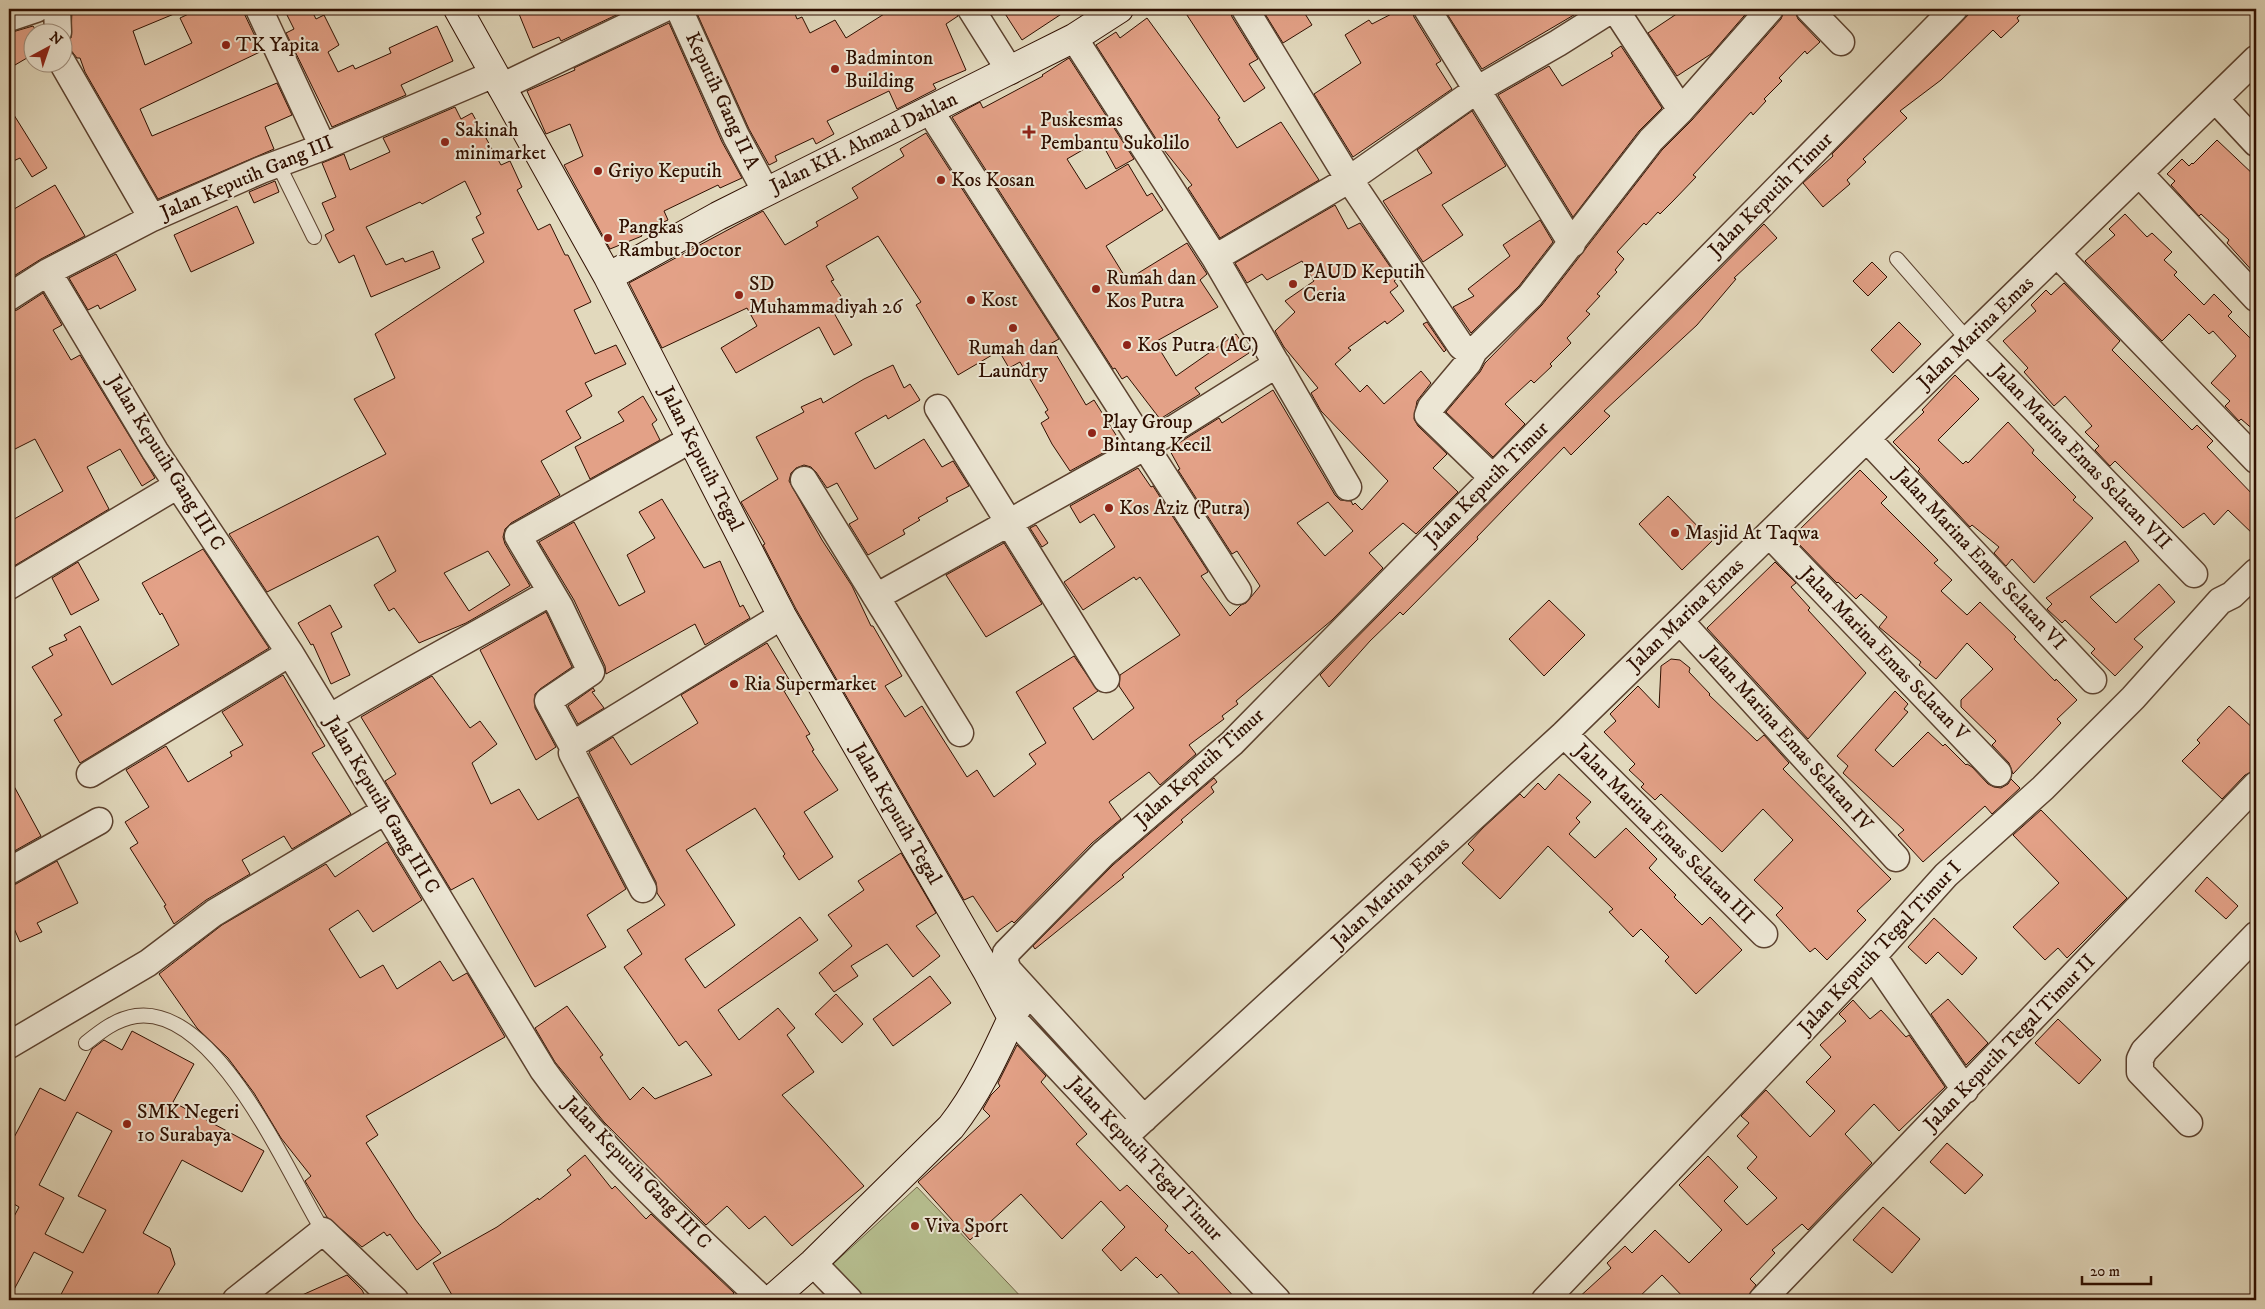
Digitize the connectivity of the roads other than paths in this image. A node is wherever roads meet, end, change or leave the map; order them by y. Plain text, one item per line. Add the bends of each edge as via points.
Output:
1 (36, 9) edge
2 (57, 9) edge
3 (259, 9) edge
4 (458, 9) edge
5 (663, 9) edge
6 (679, 9) edge
7 (971, 9) edge
8 (1119, 9) edge
9 (1245, 9) edge
10 (1427, 9) edge
11 (1614, 9) edge
12 (1770, 9) edge
13 (1809, 9) edge
14 (1954, 9) edge
15 (9, 18) edge
16 (58, 22) edge
17 (1074, 38) junction
18 (1841, 42) dead end
19 (2256, 59) edge
20 (1010, 70) junction
21 (66, 72) edge
22 (498, 81) junction
23 (1478, 89) junction
24 (2215, 99) junction
25 (1681, 110) junction
26 (930, 111) junction
27 (2256, 143) edge
28 (323, 147) junction
29 (278, 164) junction
30 (2139, 174) junction
31 (1350, 179) junction
32 (766, 192) junction
33 (152, 218) junction
34 (314, 237) dead end
35 (1572, 244) junction
36 (2057, 254) junction
37 (1215, 258) junction
38 (1897, 259) dead end
39 (48, 272) junction
40 (608, 276) junction
41 (9, 297) edge
42 (2256, 298) edge
43 (1968, 340) junction
44 (1467, 349) junction
45 (1277, 364) junction
46 (938, 408) dead end
47 (1867, 438) junction
48 (690, 440) junction
49 (1146, 446) junction
50 (2256, 460) edge
51 (1493, 478) junction
52 (804, 480) dead end
53 (178, 485) junction
54 (1348, 487) dead end
55 (1010, 523) junction
56 (1769, 534) junction
57 (2256, 572) edge
58 (2194, 574) dead end
59 (9, 586) edge
60 (1238, 591) dead end
61 (551, 592) junction
62 (876, 597) junction
63 (782, 616) junction
64 (1680, 621) junction
65 (290, 653) junction
66 (1106, 680) dead end
67 (2093, 680) dead end
68 (329, 718) junction
69 (960, 733) dead end
70 (1564, 734) junction
71 (574, 747) junction
72 (1998, 773) dead end
73 (90, 774) dead end
74 (2256, 785) edge
75 (385, 812) junction
76 (100, 821) dead end
77 (1896, 858) dead end
78 (9, 871) edge
79 (643, 889) dead end
80 (1764, 934) dead end
81 (2256, 935) edge
82 (1873, 956) junction
83 (1027, 992) junction
84 (1012, 1018) junction
85 (86, 1043) dead end
86 (9, 1045) edge
87 (1965, 1090) junction
88 (1144, 1119) junction
89 (2189, 1123) dead end
90 (1124, 1137) junction
91 (323, 1231) junction
92 (813, 1262) junction
93 (236, 1300) edge
94 (395, 1300) edge
95 (763, 1300) edge
96 (771, 1300) edge
97 (849, 1300) edge
98 (1277, 1300) edge
99 (1545, 1300) edge
100 (1762, 1300) edge

1 - 15 street
2 - 16 street
3 - 28 street
4 - 22 main road, Jalan Keputih Tegal
5 - 22 street, Jalan Keputih Gang III
6 - 32 street, Keputih Gang II A via 736,136
7 - 20 street
8 - 17 main road, Jalan KH. Ahmad Dahlan
9 - 31 street
10 - 23 street
11 - 23 street
11 - 25 street
12 - 25 street
13 - 18 street
14 - 51 street, Jalan Keputih Timur
17 - 20 main road, Jalan KH. Ahmad Dahlan
17 - 37 street
19 - 24 street, Jalan Marina Emas
20 - 26 main road, Jalan KH. Ahmad Dahlan
21 - 33 street
22 - 28 street, Jalan Keputih Gang III
22 - 40 main road, Jalan Keputih Tegal
23 - 31 street
23 - 35 street
24 - 27 street
24 - 30 street, Jalan Marina Emas
25 - 35 street via 1636,158
26 - 32 main road, Jalan KH. Ahmad Dahlan
26 - 49 street
28 - 29 street, Jalan Keputih Gang III
29 - 33 street, Jalan Keputih Gang III
29 - 34 lane
30 - 36 street, Jalan Marina Emas
30 - 42 street
31 - 37 street
31 - 44 street
32 - 40 main road, Jalan KH. Ahmad Dahlan
33 - 39 street, Jalan Keputih Gang III
35 - 44 street via 1530,296
36 - 43 street, Jalan Marina Emas
36 - 50 street
37 - 45 street
38 - 43 lane
39 - 41 street, Jalan Keputih Gang III
39 - 53 street, Jalan Keputih Gang III C
40 - 48 main road, Jalan Keputih Tegal
43 - 47 street, Jalan Marina Emas
43 - 58 street, Jalan Marina Emas Selatan VII
44 - 51 street via 1459,375 1431,407 1428,415
45 - 49 street
45 - 54 street
46 - 55 street
47 - 56 street, Jalan Marina Emas
47 - 67 street, Jalan Marina Emas Selatan VI
48 - 61 street via 518,536
48 - 63 main road, Jalan Keputih Tegal
49 - 55 street
49 - 60 street
51 - 83 street, Jalan Keputih Timur via 1232,743 1103,854 1010,947 1006,952 1006,966
52 - 62 street
53 - 59 street
53 - 65 street, Jalan Keputih Gang III C
55 - 62 street
55 - 66 street
56 - 64 street, Jalan Marina Emas
56 - 72 street, Jalan Marina Emas Selatan V
57 - 82 street, Jalan Keputih Tegal Timur I via 2232,595 2220,601 2133,698 2043,788 1946,875
61 - 68 street
61 - 71 street via 591,672 548,701
62 - 69 street
63 - 71 street via 580,739
63 - 84 main road, Jalan Keputih Tegal
64 - 70 street, Jalan Marina Emas
64 - 77 street, Jalan Marina Emas Selatan IV
65 - 68 street, Jalan Keputih Gang III C
65 - 73 street
68 - 75 street, Jalan Keputih Gang III C
70 - 80 street, Jalan Marina Emas Selatan III
70 - 88 street, Jalan Marina Emas
71 - 79 street via 572,753
74 - 87 street, Jalan Keputih Tegal Timur II
75 - 86 street via 252,889 148,963
75 - 95 street, Jalan Keputih Gang III C via 543,1070 567,1102 660,1202
76 - 78 street
81 - 89 street via 2144,1051 2140,1059 2140,1072
82 - 87 street
82 - 99 street, Jalan Keputih Tegal Timur I
83 - 84 street
83 - 88 street
84 - 90 street, Jalan Keputih Tegal Timur
84 - 92 main road via 981,1084 960,1115 936,1144
85 - 91 lane via 111,1024 137,1016 161,1018 193,1034 253,1105
87 - 100 street, Jalan Keputih Tegal Timur II
88 - 90 street, Jalan Marina Emas
90 - 98 street, Jalan Keputih Tegal Timur
91 - 93 street
91 - 94 street
92 - 96 main road
92 - 97 street

